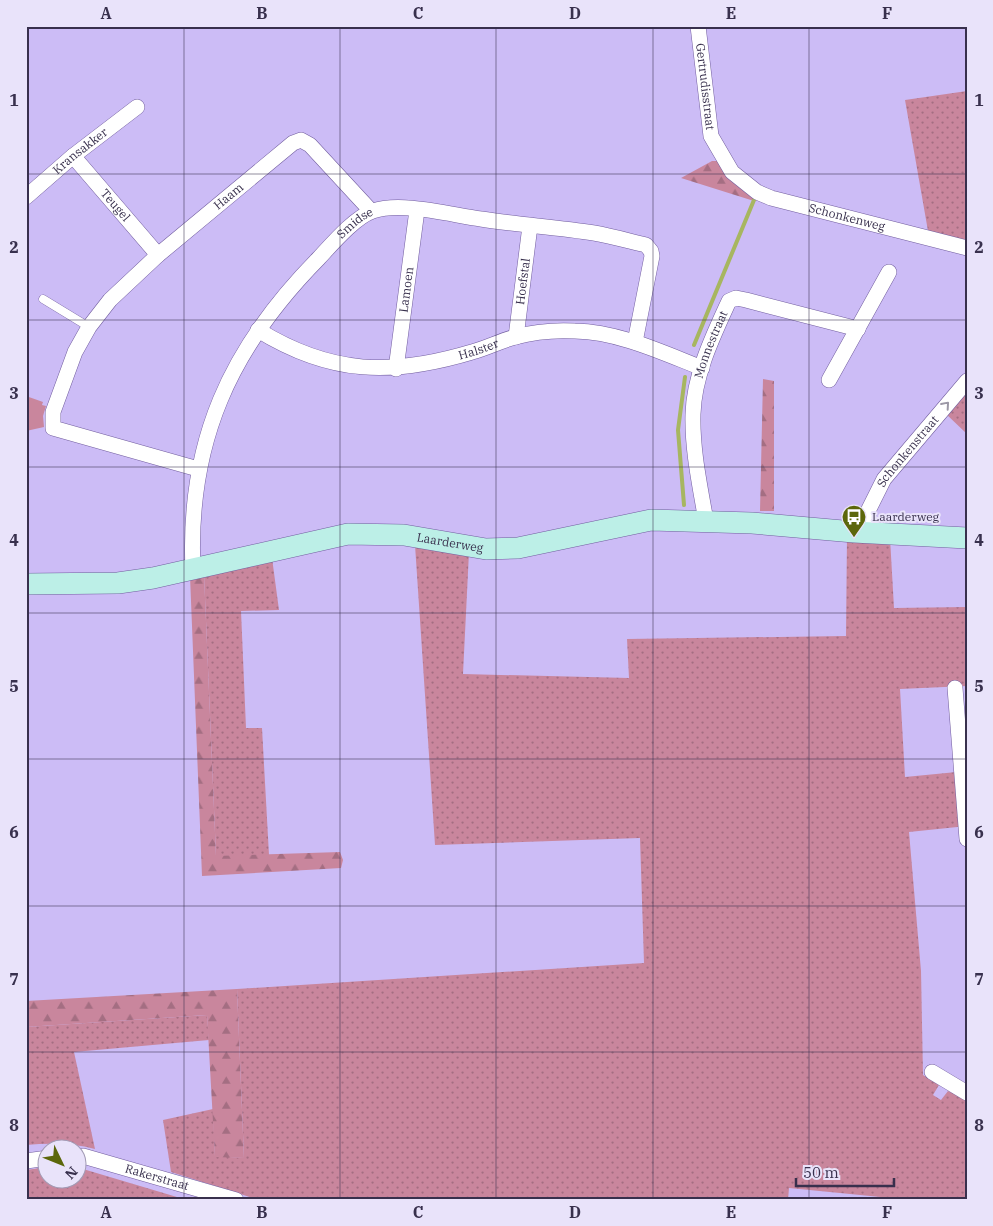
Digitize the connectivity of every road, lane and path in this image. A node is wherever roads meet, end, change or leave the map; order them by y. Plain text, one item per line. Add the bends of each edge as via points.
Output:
1 (698, 26) edge
2 (137, 107) dead end
3 (73, 156) junction
4 (732, 172) joint
5 (26, 197) edge
6 (417, 210) junction
7 (371, 212) junction
8 (530, 226) junction
9 (967, 248) edge
10 (158, 255) junction
11 (889, 272) dead end
12 (42, 299) dead end
13 (89, 327) junction
14 (858, 329) junction
15 (258, 330) junction
16 (516, 337) junction
17 (635, 342) junction
18 (702, 368) junction
19 (396, 369) junction
20 (829, 380) dead end
21 (967, 381) edge
22 (198, 469) junction
23 (706, 521) junction
24 (866, 533) junction
25 (967, 538) edge
26 (193, 570) junction
27 (26, 584) edge
28 (955, 688) dead end
29 (967, 840) edge
30 (932, 1072) dead end
31 (967, 1093) edge
32 (88, 1160) edge
33 (236, 1200) edge

1 - 4 street, Gertrudisstraat via 711,136
2 - 3 street, Kransakker
3 - 5 street, Kransakker
3 - 10 street, Teugel
4 - 9 street, Schonkenweg via 768,197
6 - 7 street, Smidse via 387,208
6 - 8 street, Smidse
6 - 19 street, Lamoen
7 - 10 street, Haam via 310,145 301,140 293,142
7 - 15 street, Smidse via 346,231 309,268
8 - 16 street, Hoefstal
8 - 17 street, Smidse via 595,233 646,245 651,251
10 - 13 street, Haam via 110,300
11 - 14 street
12 - 13 lane
13 - 22 street, Haam via 75,352 53,412 53,428
14 - 18 street, Monnestraat via 736,298 729,301
14 - 20 street
15 - 19 street, Halster via 310,358 340,365
15 - 22 street, Smidse via 222,391
16 - 17 street, Halster via 576,331
16 - 19 street, Halster via 453,358
17 - 18 street, Halster
18 - 23 street, Monnestraat via 693,413 694,445
24 -> 21 street, Schonkenstraat via 869,508 884,479
22 - 26 street, Smidse via 193,505
23 - 24 street, Laarderweg
23 - 26 street, Laarderweg via 651,520 518,548 486,549 404,535 348,534
24 - 25 street, Laarderweg
26 - 27 street, Laarderweg via 118,583
28 - 29 street
30 - 31 street
32 - 33 street, Rakerstraat

